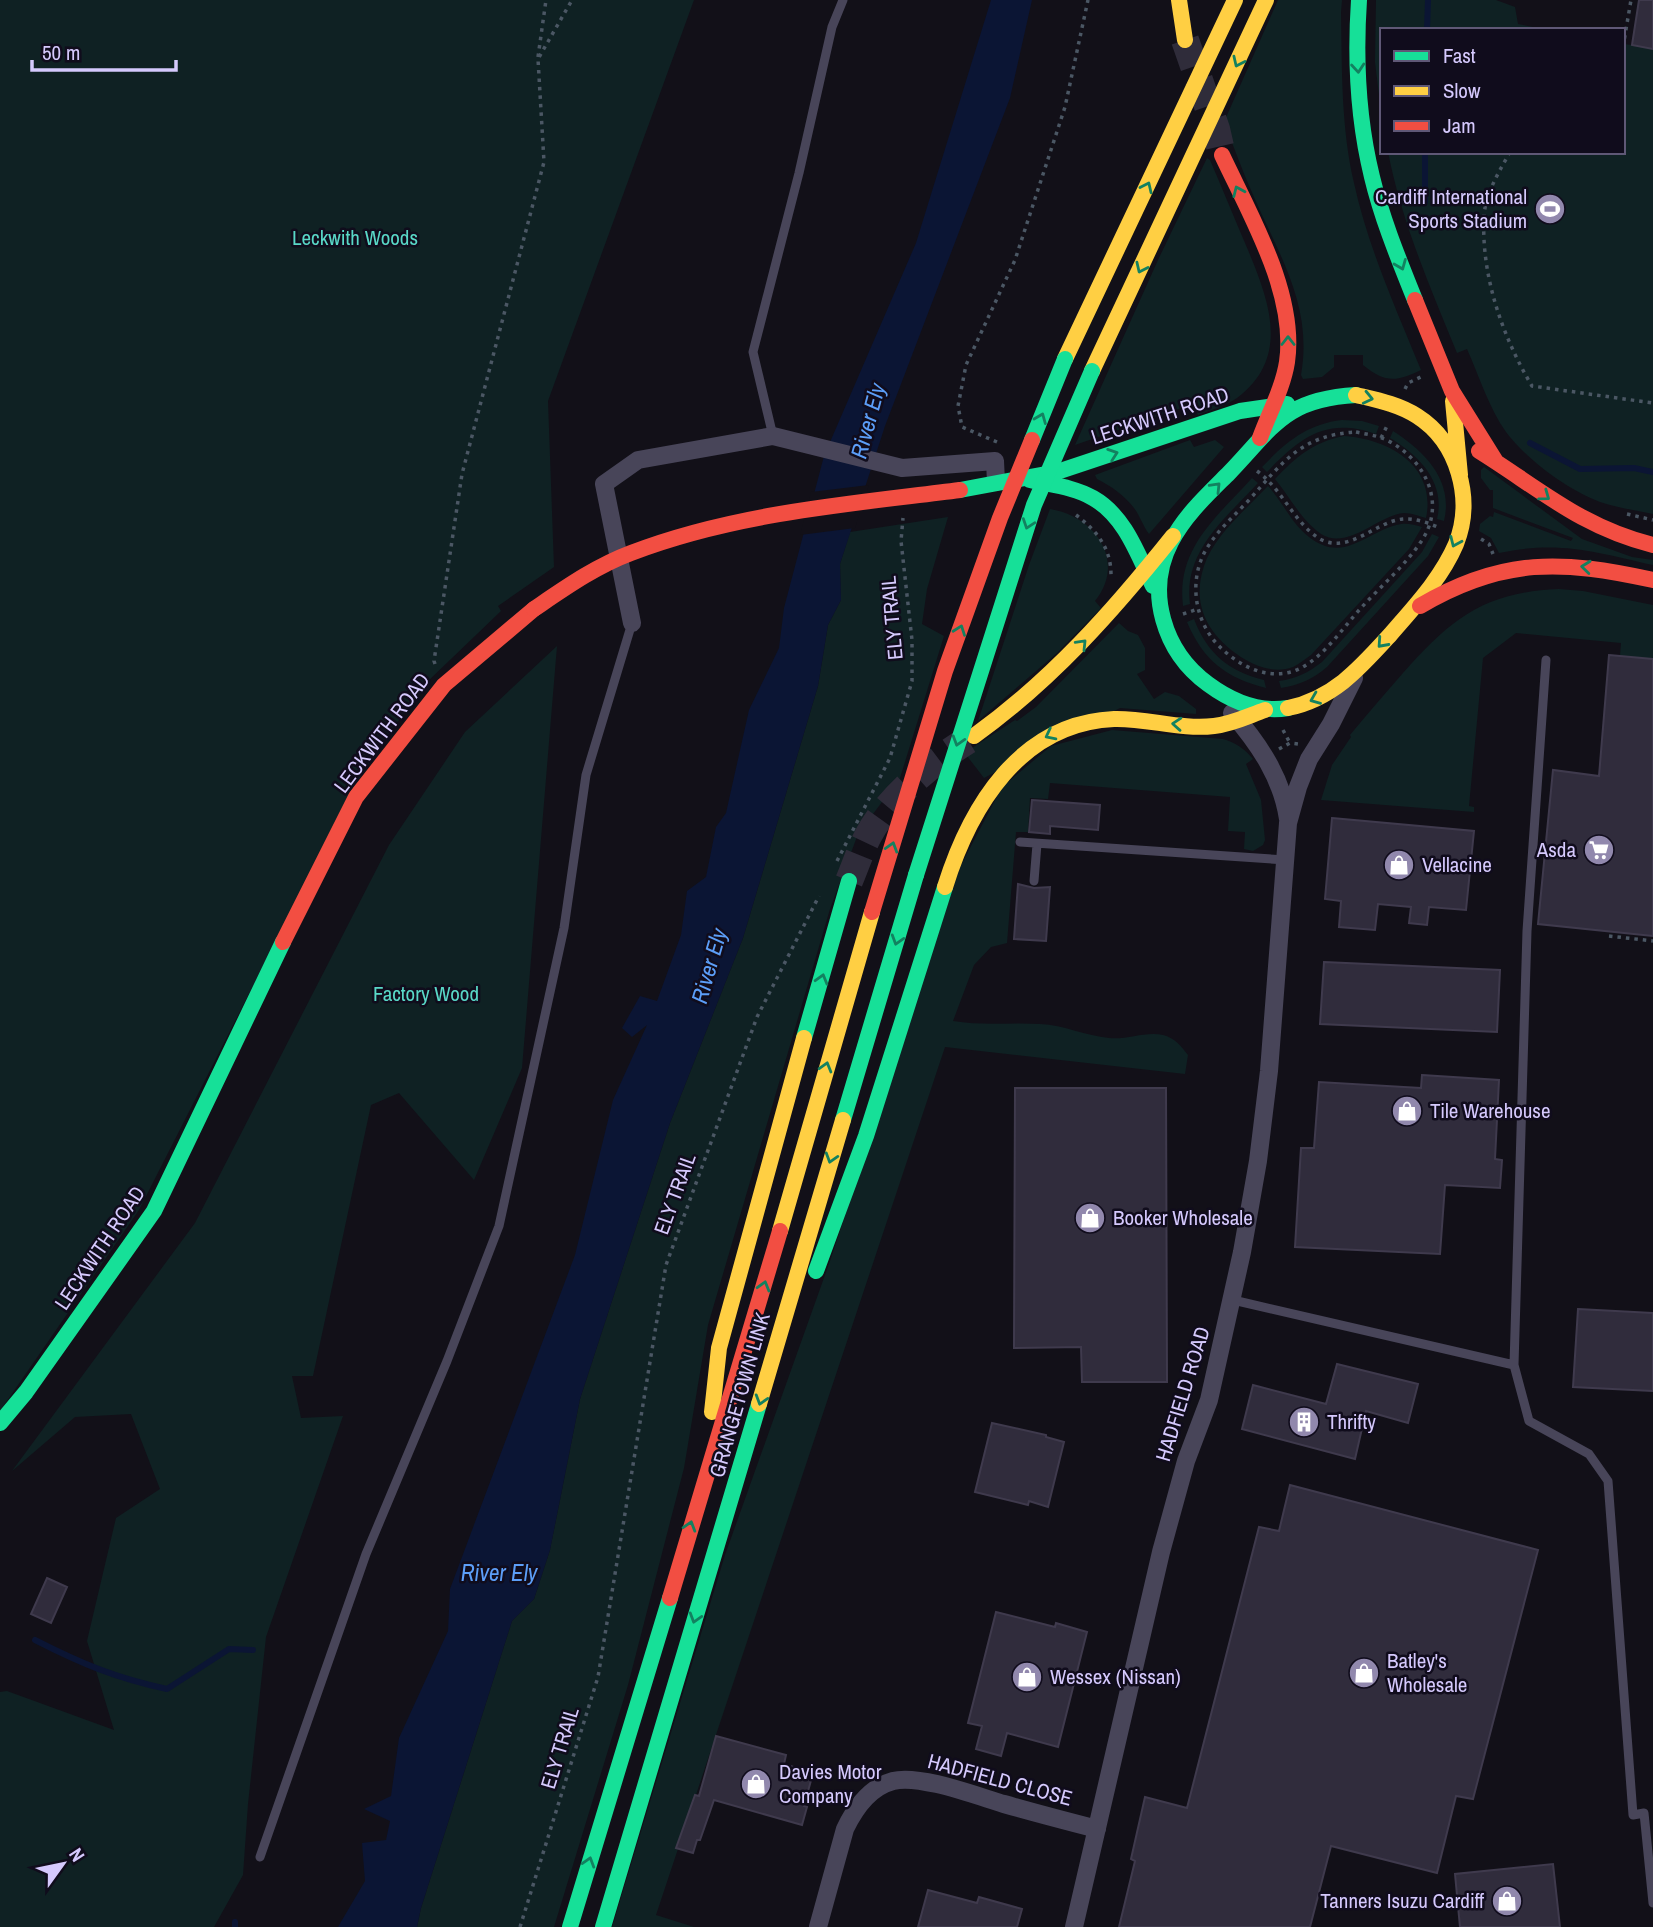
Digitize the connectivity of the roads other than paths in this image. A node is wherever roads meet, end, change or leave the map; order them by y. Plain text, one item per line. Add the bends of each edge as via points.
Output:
1 (843, 0) edge
2 (1179, 0) edge
3 (1235, 0) edge
4 (1266, 0) edge
5 (1359, 0) edge
6 (1185, 40) tunnel mouth
7 (1222, 155) tunnel mouth
8 (1452, 391) junction
9 (1312, 400) junction
10 (1272, 406) junction
11 (1420, 419) junction
12 (773, 436) junction
13 (1259, 438) junction
14 (1457, 438) junction
15 (1495, 460) junction
16 (1460, 475) junction
17 (1023, 478) junction
18 (996, 482) junction
19 (1173, 536) junction
20 (1653, 545) edge
21 (1145, 571) junction
22 (1653, 580) edge
23 (1160, 601) junction
24 (1406, 617) junction
25 (632, 623) joint
26 (1546, 660) dead end
27 (1358, 670) junction
28 (1205, 682) junction
29 (1265, 710) junction
30 (1237, 719) junction
31 (974, 736) tunnel mouth
32 (1288, 823) junction
33 (1020, 842) dead end
34 (1037, 844) junction
35 (1286, 860) junction
36 (849, 881) tunnel mouth
37 (1034, 881) dead end
38 (1233, 1300) junction
39 (1514, 1365) junction
40 (771, 1368) junction
41 (0, 1423) edge
42 (706, 1474) junction
43 (1097, 1829) junction
44 (260, 1857) dead end
45 (1653, 1903) edge
46 (570, 1927) edge
47 (603, 1927) edge
48 (818, 1927) edge
49 (1074, 1927) edge

1 - 12 lane via 832,27 753,352
2 - 6 main road
42 -> 3 main road, GRANGETOWN LINK, bridge via 945,671 1000,518 1065,359
4 -> 40 main road, GRANGETOWN LINK, bridge via 1034,505 916,875
5 -> 8 main road via 1356,47 1371,175 1398,257
10 -> 7 main road via 1287,362 1288,321 1282,293
8 - 14 main road
8 - 15 main road
9 - 10 main road, LECKWITH ROAD
9 -> 11 main road, LECKWITH ROAD via 1356,395 1384,401
9 - 13 main road via 1287,413
10 - 13 main road
17 -> 10 main road, LECKWITH ROAD via 1098,459 1240,411
11 - 14 main road
11 - 16 main road via 1449,450
12 - 18 street via 902,468 995,461
12 - 25 street via 638,460 604,484
19 -> 13 main road
14 - 15 main road
14 - 16 main road
15 -> 20 main road via 1581,519 1614,536
16 -> 24 main road via 1464,500 1460,533
17 - 18 main road, LECKWITH ROAD
17 - 21 main road, LECKWITH ROAD via 1092,497 1126,532
18 - 41 main road, LECKWITH ROAD, bridge via 774,516 704,530 629,554 534,608 444,685 356,797 154,1211
19 - 21 main road
19 - 23 main road via 1161,565
21 - 23 main road, LECKWITH ROAD
31 -> 21 main road via 1051,675 1115,610
22 -> 24 main road via 1587,567 1524,568 1469,581
23 - 28 main road via 1170,641 1181,660
24 -> 27 main road
25 - 44 lane via 586,775 564,928 499,1226 366,1554
26 - 39 lane via 1527,931
27 -> 29 main road via 1327,694 1292,707
27 - 32 street via 1309,760
28 - 29 main road via 1235,701
28 - 30 street
29 - 30 main road
30 - 32 street via 1276,778
30 -> 40 main road via 1211,726 1116,719 1083,723 1035,744 984,794 951,863 861,1149 804,1302
32 - 35 street, HADFIELD ROAD
33 - 34 lane
34 - 35 lane
34 - 37 lane
35 - 38 street, HADFIELD ROAD via 1267,1090
42 -> 36 main road via 719,1348
38 - 39 lane
38 - 43 street, HADFIELD ROAD via 1209,1401 1186,1461 1161,1552
39 - 45 lane via 1530,1421 1589,1454 1608,1481 1633,1815 1644,1813
40 -> 47 main road, GRANGETOWN LINK
46 -> 42 main road, GRANGETOWN LINK
43 - 48 street, HADFIELD CLOSE via 948,1788 894,1781 863,1800 852,1814
43 - 49 street, HADFIELD ROAD

